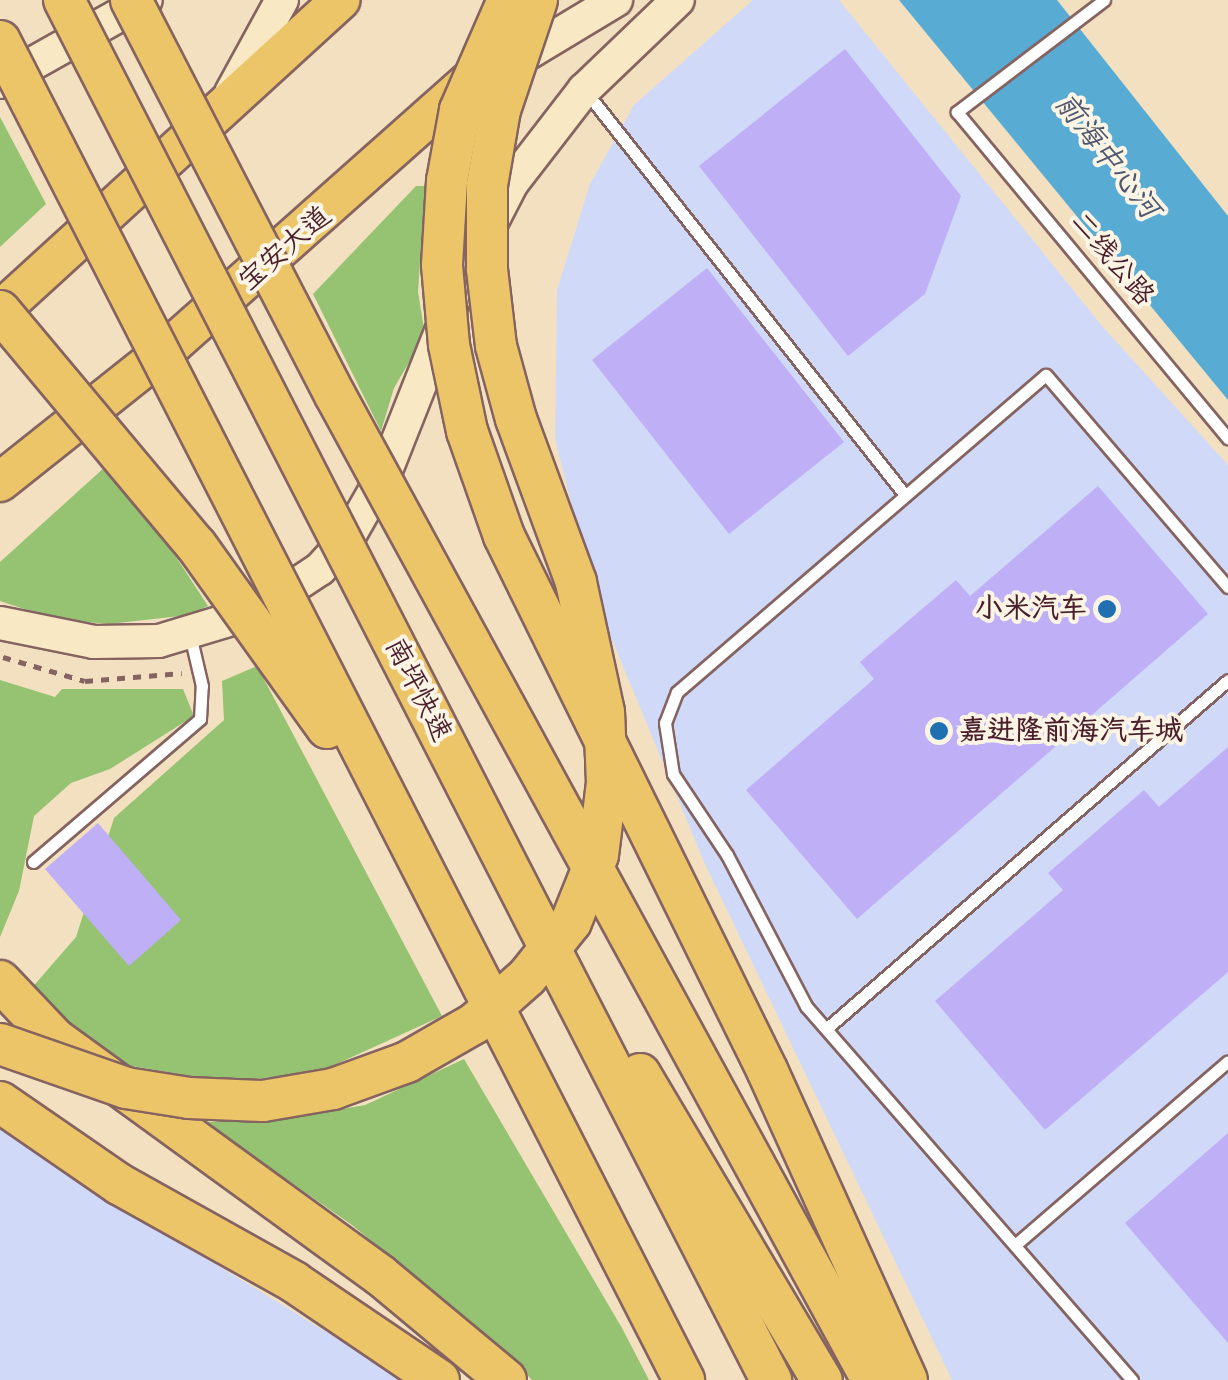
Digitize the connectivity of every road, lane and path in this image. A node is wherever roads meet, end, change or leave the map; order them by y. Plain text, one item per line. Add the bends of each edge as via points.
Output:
1 (64, 0) edge
2 (131, 0) edge
3 (146, 0) edge
4 (282, 0) edge
5 (340, 0) edge
6 (508, 0) edge
7 (537, 0) edge
8 (556, 0) edge
9 (616, 0) edge
10 (678, 0) edge
11 (1104, 0) edge
12 (0, 42) edge
13 (0, 82) edge
14 (584, 90) junction
15 (220, 112) junction
16 (436, 114) junction
17 (0, 311) edge
18 (1228, 438) edge
19 (0, 482) edge
20 (904, 495) junction
21 (1228, 587) edge
22 (0, 623) edge
23 (190, 635) junction
24 (0, 656) edge
25 (55, 676) dead end
26 (1228, 680) edge
27 (33, 862) dead end
28 (518, 887) junction
29 (450, 920) junction
30 (0, 981) edge
31 (826, 1029) junction
32 (0, 1044) edge
33 (1228, 1060) edge
34 (0, 1102) edge
35 (1016, 1245) junction
36 (439, 1380) edge
37 (506, 1380) edge
38 (684, 1380) edge
39 (771, 1380) edge
40 (822, 1380) edge
41 (872, 1380) edge
42 (907, 1380) edge
43 (1132, 1380) edge

1 - 28 highway, 南坪快速, bridge
2 - 41 highway, bridge via 335,395
3 - 13 main road
4 - 15 main road
5 - 15 main road
6 - 42 highway, bridge via 460,110 447,181 442,264 449,345 467,431 504,536 766,1070
7 - 32 highway, bridge via 500,110 486,184 487,269 496,346 576,582 604,712 598,854 571,922 528,977 475,1022 407,1062 333,1089 262,1101 189,1098 126,1088
8 - 16 main road, 宝安大道
9 - 16 main road
10 - 14 main road
11 - 18 lane, 二线公路 via 962,107
12 - 29 highway, bridge
14 - 20 lane
14 - 23 main road via 543,137 481,240 385,473 348,538 287,594
15 - 17 main road, bridge
16 - 19 main road, 宝安大道, bridge via 313,225
17 - 29 highway, bridge via 255,622
20 - 21 lane via 1046,375
20 - 31 lane via 668,706 665,746 673,774 727,855 806,1006
22 - 23 main road via 94,642
23 - 27 lane via 202,686 200,719
24 - 25 path
26 - 31 lane
28 - 39 highway, 南坪快速, bridge
28 - 40 highway, bridge via 678,1134
29 - 38 highway, bridge
30 - 37 highway via 55,1039 380,1275
31 - 35 lane
33 - 35 lane
34 - 36 highway via 119,1184 294,1282
35 - 43 lane

